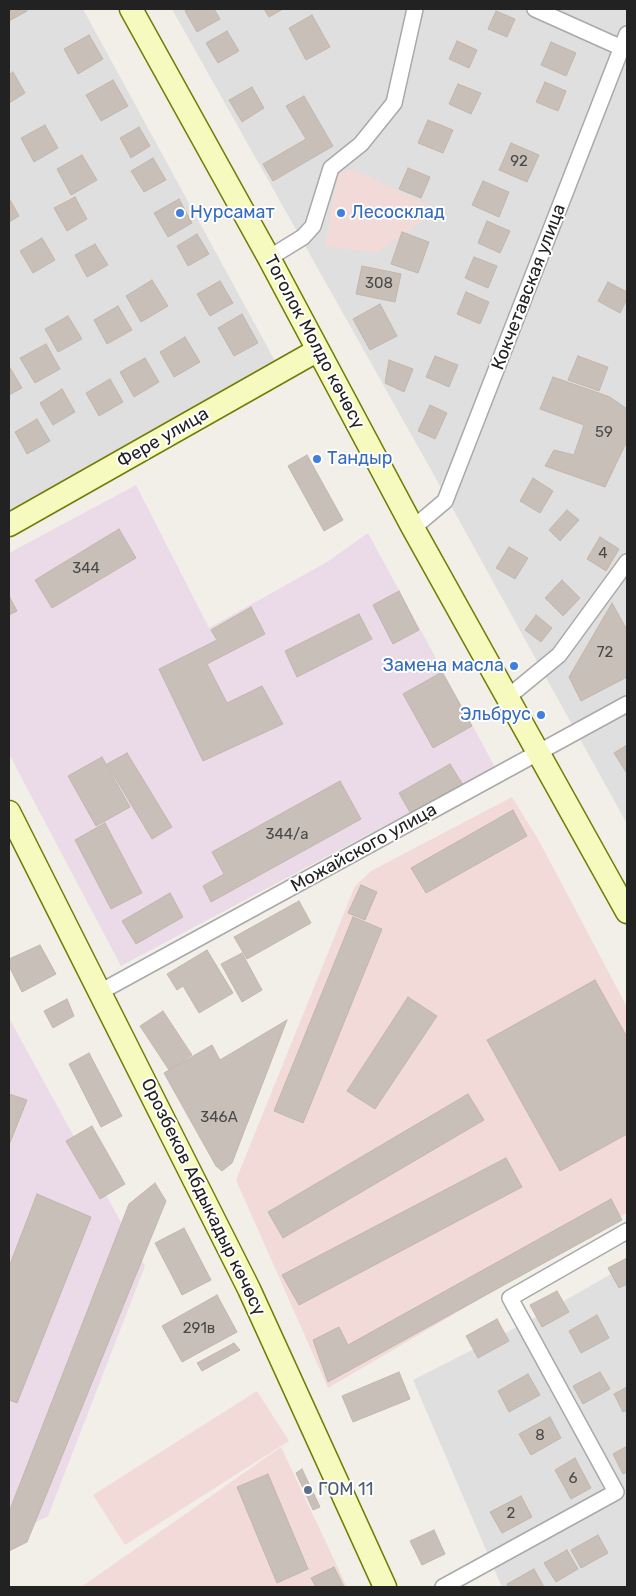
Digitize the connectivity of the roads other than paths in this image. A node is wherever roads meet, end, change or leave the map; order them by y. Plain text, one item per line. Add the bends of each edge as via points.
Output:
1 (131, 9) edge
2 (415, 9) edge
3 (535, 9) edge
4 (625, 41) edge
5 (269, 258) junction
6 (318, 350) junction
7 (9, 526) edge
8 (413, 528) junction
9 (627, 562) edge
10 (508, 697) junction
11 (627, 704) edge
12 (539, 752) junction
13 (9, 812) edge
14 (627, 912) edge
15 (100, 992) junction
16 (627, 1231) edge
17 (385, 1587) edge
18 (443, 1587) edge

1 - 5 street, Тоголок Молдо көчөсү
2 - 5 street via 394,103 361,144 331,168 313,226 303,237
3 - 4 street
4 - 8 street, Кокчетавская улица via 445,501
5 - 6 street, Тоголок Молдо көчөсү
6 - 7 street, Фере улица
6 - 8 street, Тоголок Молдо көчөсү
8 - 10 street, Тоголок Молдо көчөсү
9 - 10 street via 558,655
10 - 12 street, Тоголок Молдо көчөсү
11 - 12 street, Можайского улица
12 - 14 street, Тоголок Молдо көчөсү
12 - 15 street, Можайского улица
13 - 15 street, Орозбеков Абдыкадыр көчөсү
15 - 17 street, Орозбеков Абдыкадыр көчөсү via 270,1333
16 - 18 street via 510,1298 616,1492

